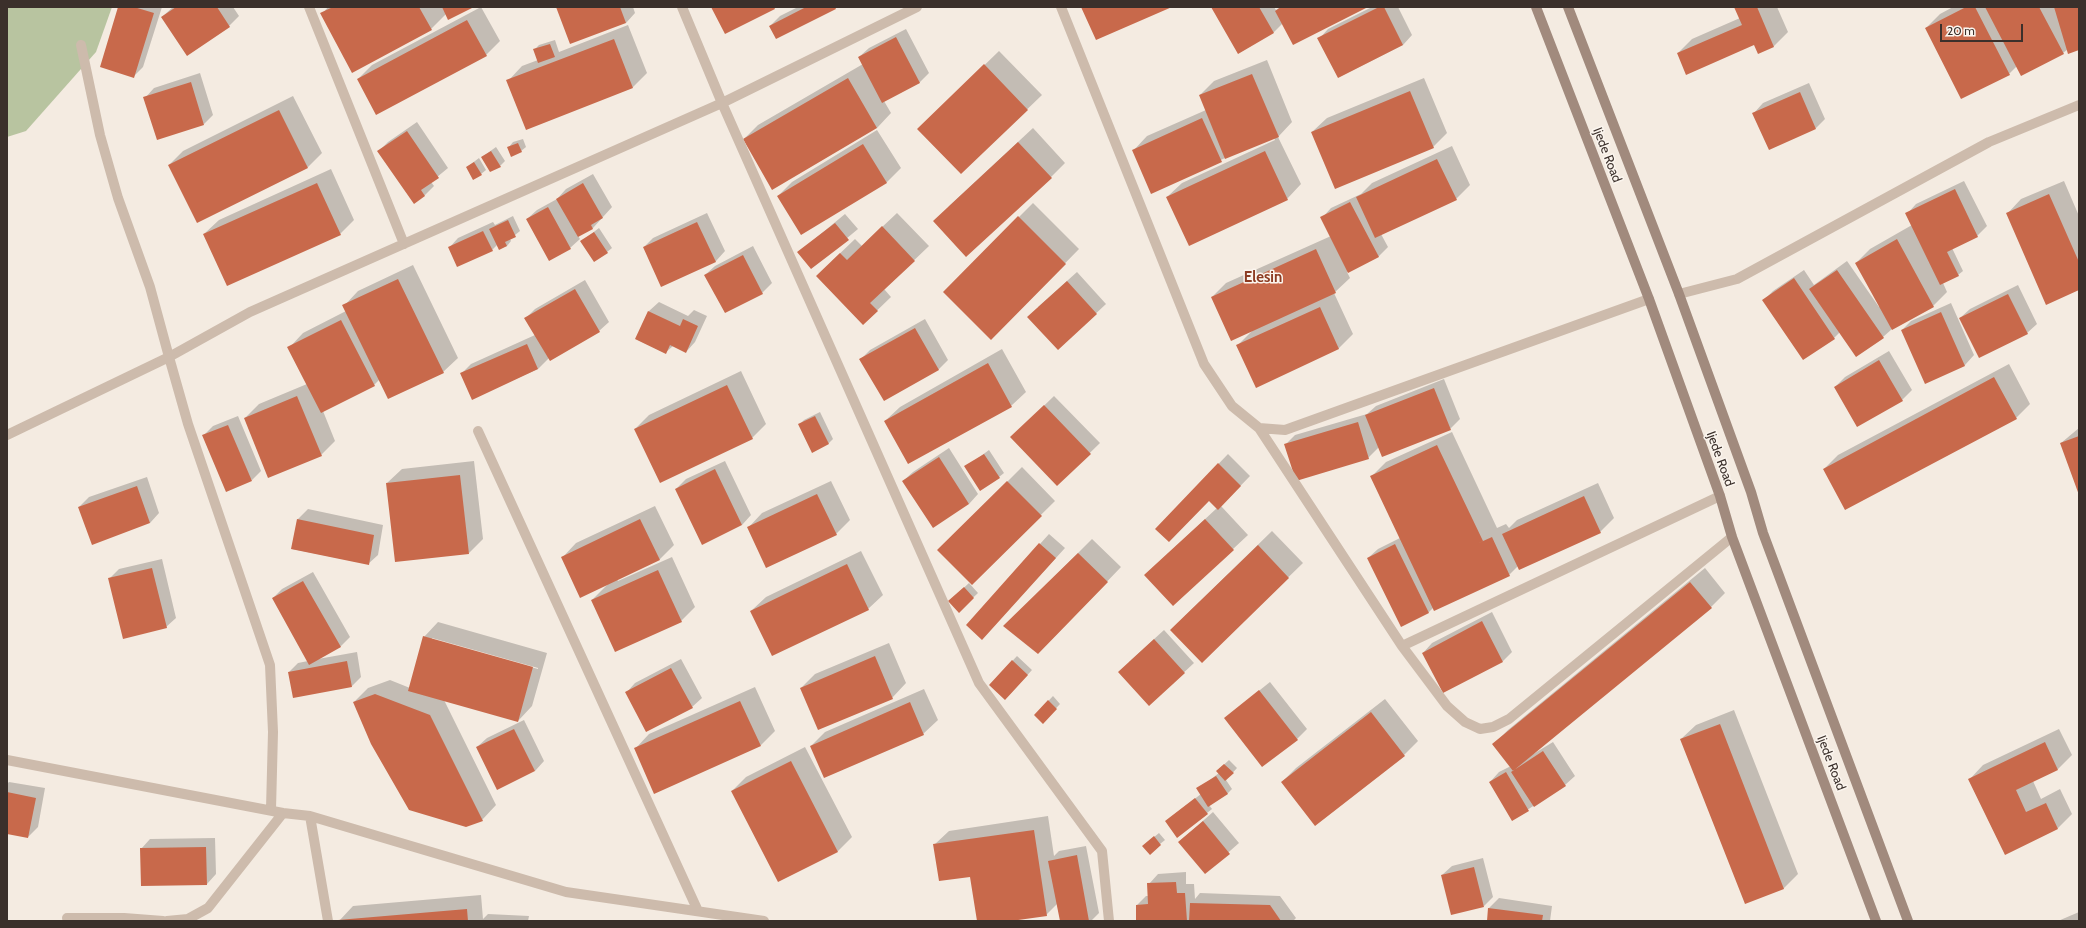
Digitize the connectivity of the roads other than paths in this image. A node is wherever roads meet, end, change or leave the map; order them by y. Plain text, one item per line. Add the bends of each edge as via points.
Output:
1 (309, 7) edge
2 (682, 7) edge
3 (917, 7) edge
4 (1061, 7) edge
5 (1536, 7) edge
6 (1568, 7) edge
7 (81, 44) dead end
8 (722, 103) junction
9 (2079, 106) edge
10 (404, 244) junction
11 (1679, 294) junction
12 (1649, 299) junction
13 (169, 357) junction
14 (1260, 428) junction
15 (478, 431) dead end
16 (7, 435) edge
17 (1720, 496) junction
18 (1732, 537) junction
19 (1402, 646) junction
20 (7, 760) edge
21 (271, 809) junction
22 (283, 813) junction
23 (310, 816) junction
24 (698, 911) junction
25 (67, 918) dead end
26 (163, 921) edge
27 (167, 921) edge
28 (328, 921) edge
29 (764, 921) edge
30 (1110, 921) edge
31 (1876, 921) edge
32 (1908, 921) edge

1 - 10 street
2 - 8 street
3 - 8 street
4 - 14 street via 1204,364 1232,406
5 - 12 main road, Ijede Road
6 - 11 main road, Ijede Road
7 - 13 street via 100,135 118,198 150,287
8 - 10 street
8 - 30 street via 979,683 1102,851
9 - 11 street via 1988,142 1737,279
10 - 13 street via 250,312
11 - 32 main road, Ijede Road via 1751,492 1763,533
12 - 14 street via 1285,430
12 - 17 main road, Ijede Road
13 - 16 street
13 - 21 street via 188,424 270,665 273,732
14 - 19 street
15 - 24 street
17 - 18 main road, Ijede Road
17 - 19 street
18 - 19 street via 1509,719 1493,727 1480,729 1465,722 1448,706
18 - 31 main road, Ijede Road
20 - 21 street
21 - 22 street
22 - 23 street
22 - 27 street via 208,908 188,919
23 - 24 street via 566,892
23 - 28 street
24 - 29 street
25 - 26 street

